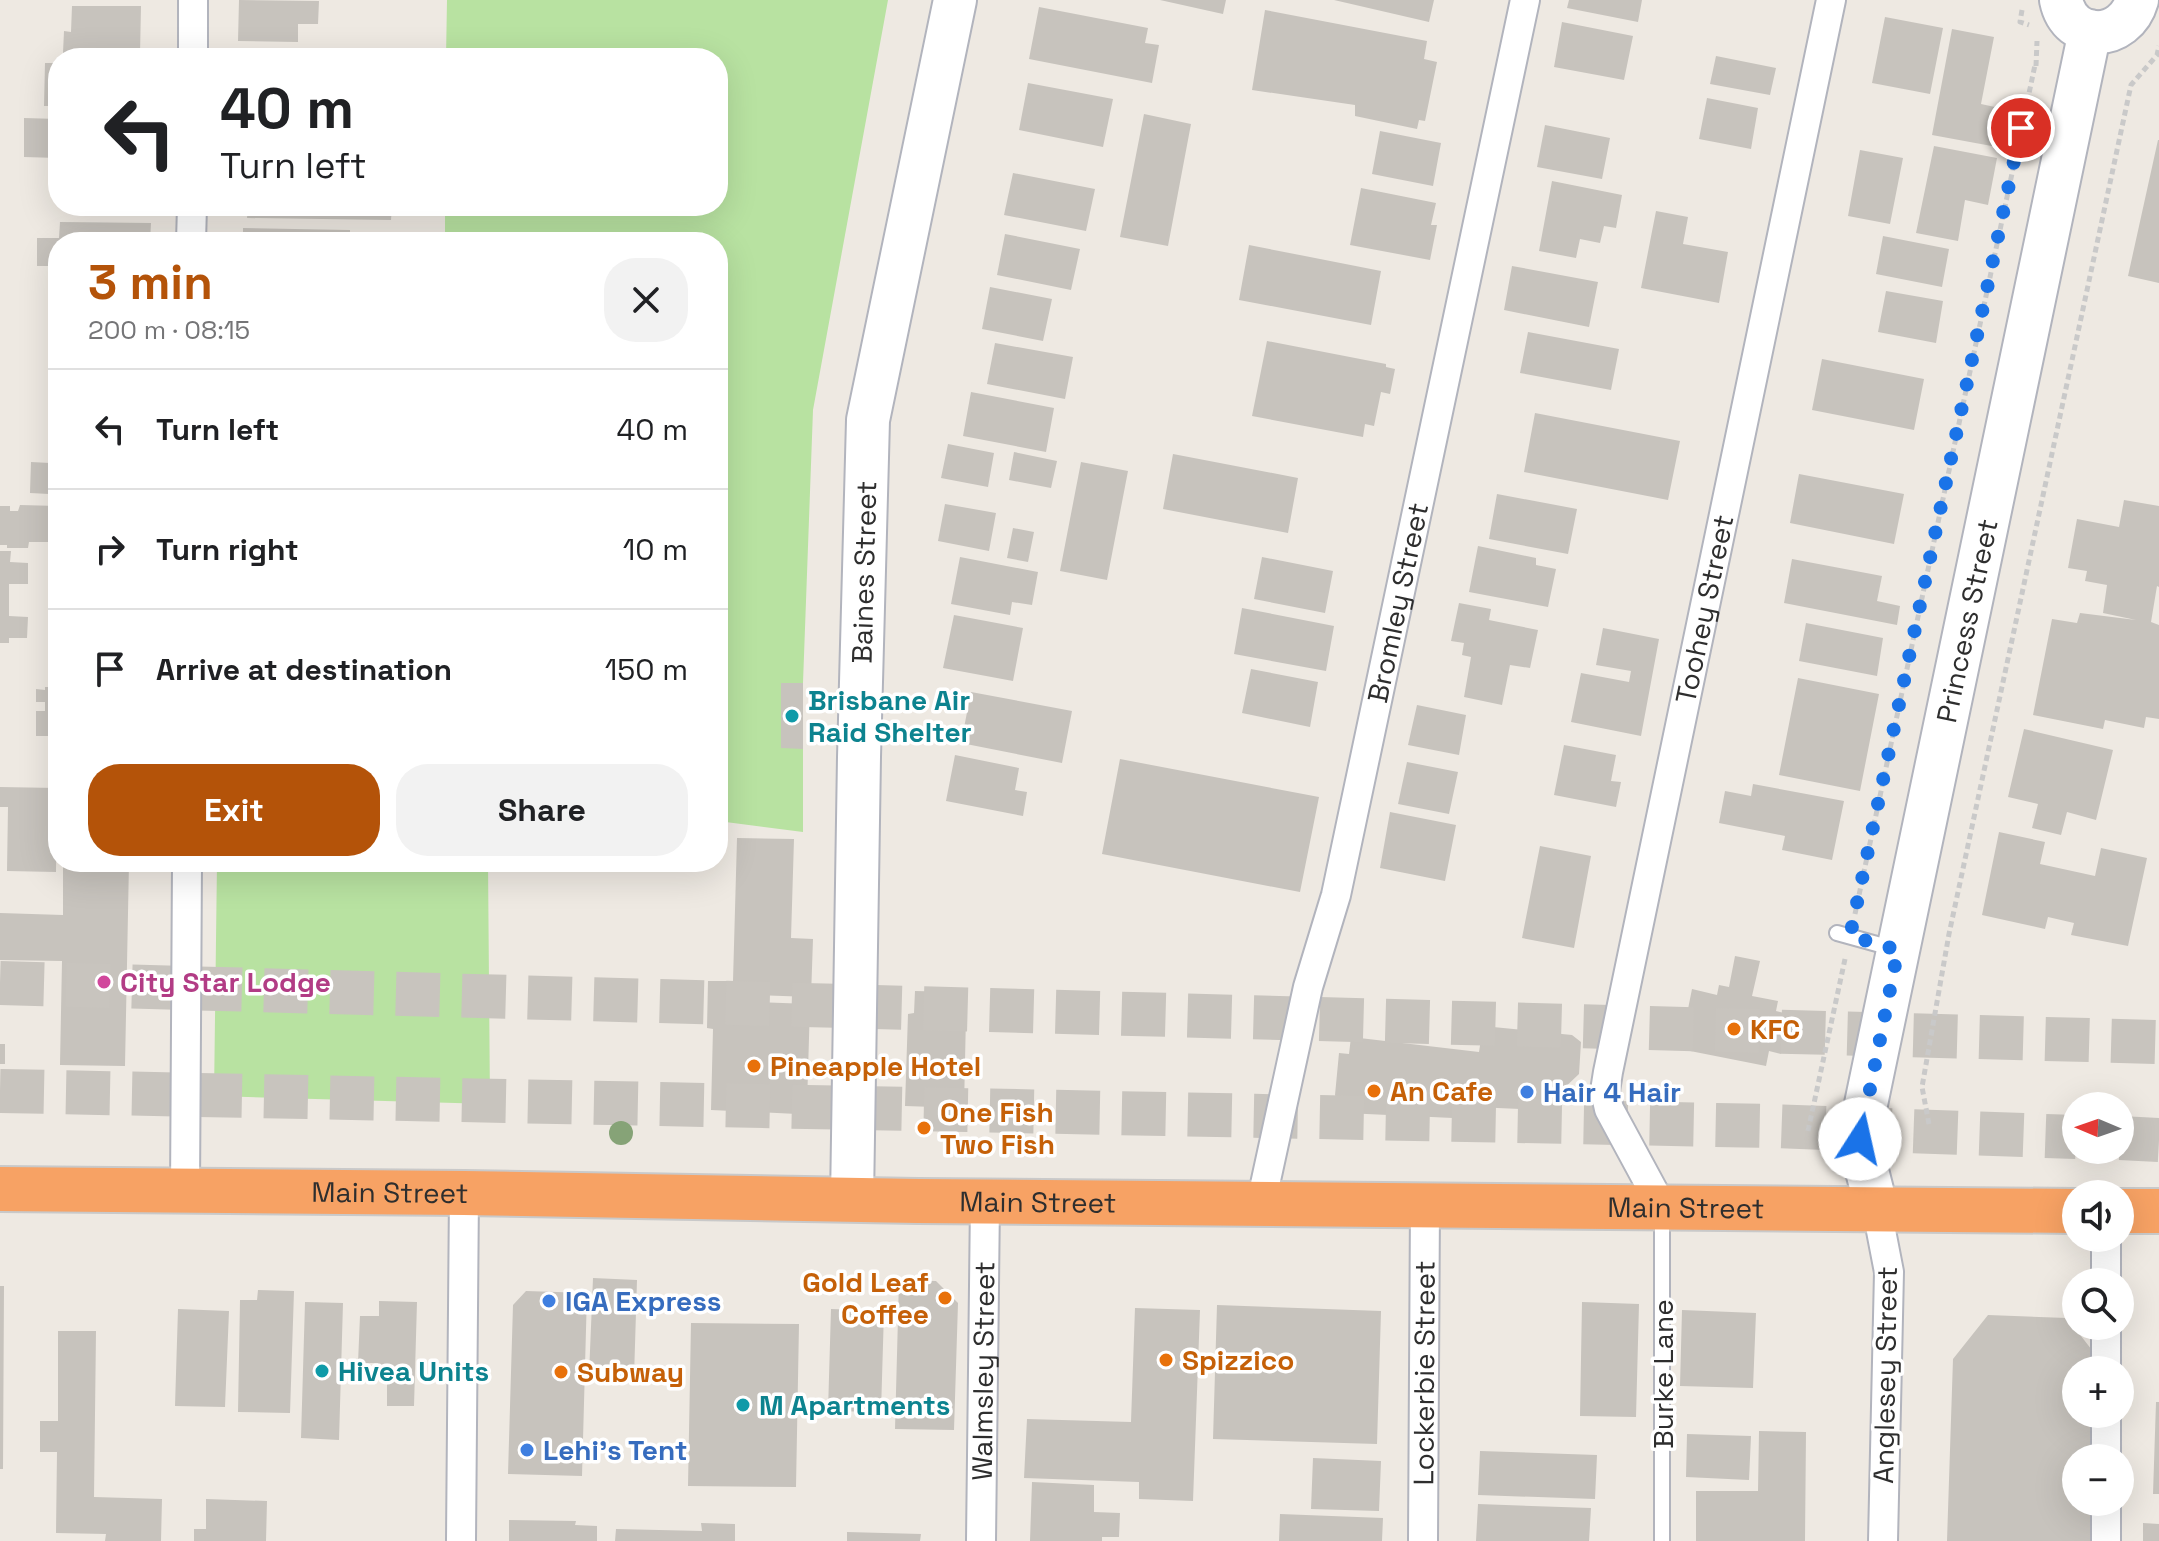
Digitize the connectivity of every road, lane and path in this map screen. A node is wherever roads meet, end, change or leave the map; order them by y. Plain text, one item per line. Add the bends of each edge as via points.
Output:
1 (193, 0) edge
2 (955, 0) edge
3 (1525, 0) edge
4 (1831, 0) edge
5 (2061, 0) edge
6 (2144, 3) edge
7 (2090, 31) junction
8 (2159, 46) edge
9 (193, 48) edge
10 (2035, 65) dead end
11 (187, 872) edge
12 (1843, 934) junction
13 (1898, 950) junction
14 (1929, 1124) dead end
15 (1808, 1131) dead end
16 (0, 1189) edge
17 (185, 1191) junction
18 (464, 1193) junction
19 (852, 1200) junction
20 (985, 1201) junction
21 (1261, 1203) junction
22 (1425, 1205) junction
23 (1662, 1207) junction
24 (1877, 1210) junction
25 (2062, 1211) edge
26 (2134, 1211) edge
27 (2159, 1211) edge
28 (2106, 1516) edge
29 (461, 1541) edge
30 (981, 1541) edge
31 (1423, 1541) edge
32 (1662, 1541) edge
33 (1883, 1541) edge
34 (2106, 1541) edge

1 - 9 street
2 - 19 street, Baines Street via 867,432
3 - 21 street, Bromley Street via 1336,895 1308,987
4 - 23 street, Toohey Street via 1605,1091 1617,1127
5 - 7 street via 2069,19
6 - 7 street via 2114,30
7 - 13 street, Princess Street
8 - 14 path via 2131,85 1952,919 1922,1087
10 - 12 path
11 - 17 street
12 - 13 lane
12 - 15 path
13 - 24 street, Princess Street via 1860,1139
16 - 17 highway, Main Street
17 - 18 highway, Main Street
18 - 19 highway, Main Street
18 - 29 street
19 - 20 highway, Main Street
20 - 21 highway, Main Street
20 - 30 street, Walmsley Street
21 - 22 highway, Main Street
22 - 23 highway, Main Street
22 - 31 street, Lockerbie Street
23 - 24 highway, Main Street
23 - 32 lane, Burke Lane
24 - 25 highway, Main Street
24 - 33 street, Anglesey Street via 1889,1272
26 - 27 highway
28 - 34 street

